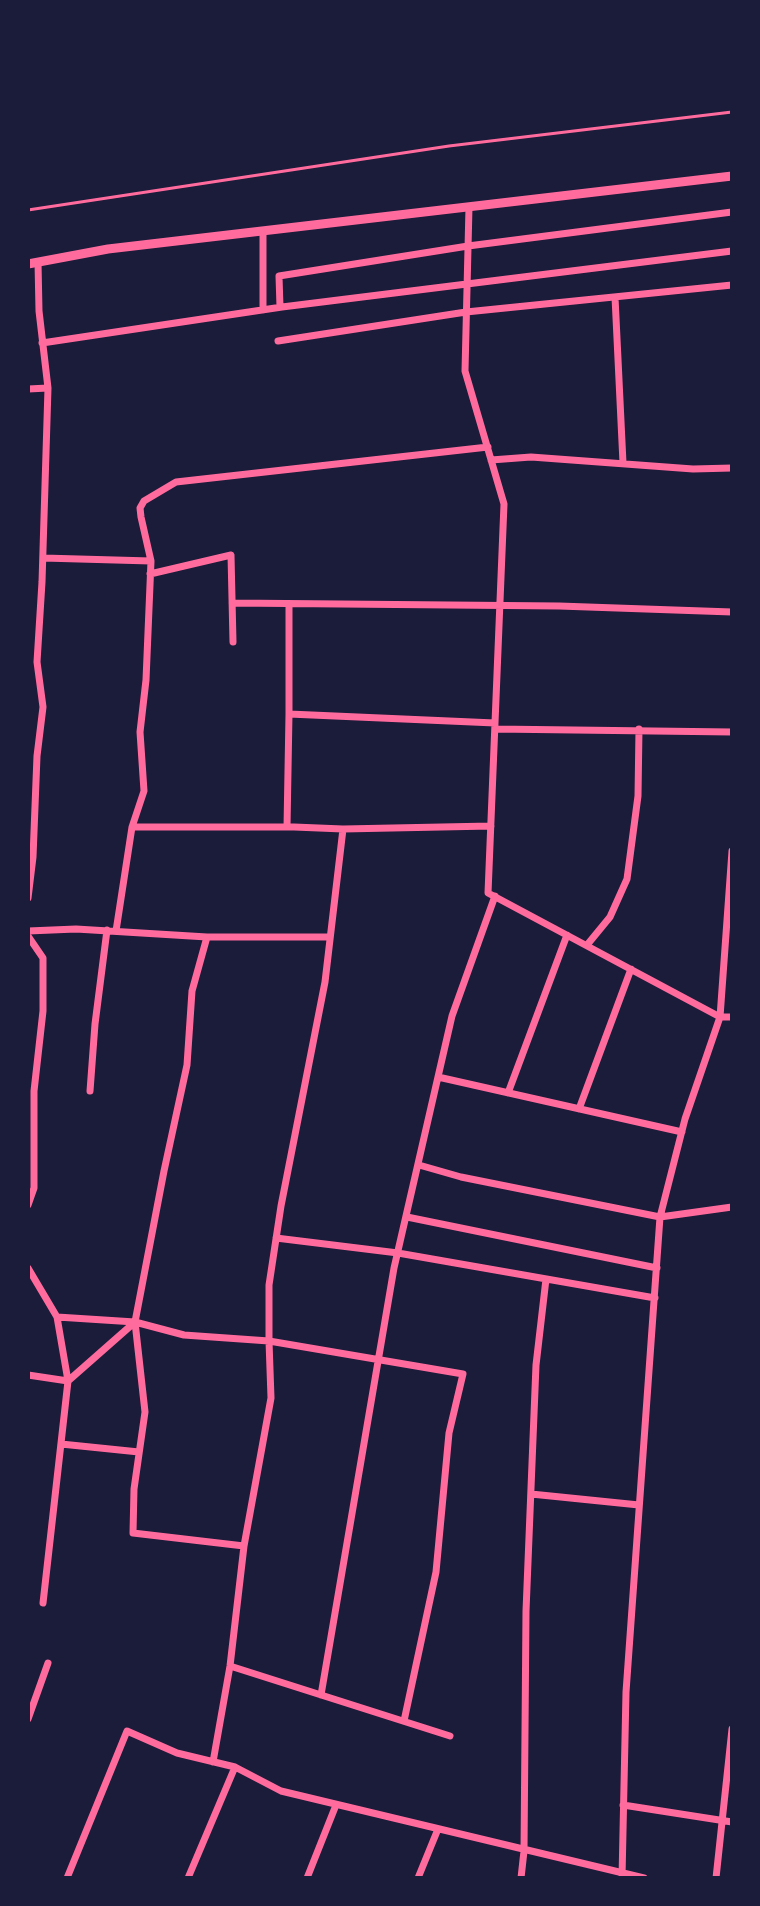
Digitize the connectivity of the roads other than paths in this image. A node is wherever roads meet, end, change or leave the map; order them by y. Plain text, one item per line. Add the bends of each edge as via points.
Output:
1 (732, 112) edge
2 (732, 176) edge
3 (469, 207) junction
4 (28, 210) edge
5 (732, 212) edge
6 (263, 231) junction
7 (468, 246) junction
8 (732, 251) edge
9 (33, 263) edge
10 (467, 284) junction
11 (732, 285) edge
12 (615, 297) junction
13 (280, 307) junction
14 (263, 310) junction
15 (466, 312) junction
16 (278, 341) dead end
17 (42, 343) junction
18 (48, 388) junction
19 (28, 389) edge
20 (488, 447) junction
21 (491, 460) junction
22 (623, 463) junction
23 (732, 468) edge
24 (43, 558) junction
25 (151, 561) junction
26 (150, 574) junction
27 (232, 603) junction
28 (289, 604) junction
29 (500, 607) junction
30 (732, 612) edge
31 (233, 642) dead end
32 (289, 714) junction
33 (495, 726) junction
34 (639, 729) junction
35 (732, 732) edge
36 (491, 826) junction
37 (132, 827) junction
38 (287, 827) junction
39 (343, 829) junction
40 (732, 851) edge
41 (495, 896) junction
42 (28, 898) edge
43 (112, 930) junction
44 (28, 934) edge
45 (567, 935) junction
46 (207, 937) junction
47 (330, 937) junction
48 (587, 945) junction
49 (631, 969) junction
50 (720, 1017) junction
51 (732, 1017) edge
52 (438, 1077) junction
53 (90, 1091) dead end
54 (508, 1093) junction
55 (579, 1109) junction
56 (682, 1132) junction
57 (31, 1155) edge
58 (419, 1165) junction
59 (28, 1205) edge
60 (732, 1207) edge
61 (407, 1217) junction
62 (660, 1217) junction
63 (276, 1238) junction
64 (398, 1253) junction
65 (28, 1268) edge
66 (657, 1268) junction
67 (546, 1279) junction
68 (655, 1298) junction
69 (57, 1317) junction
70 (135, 1322) junction
71 (269, 1341) junction
72 (380, 1360) junction
73 (28, 1375) edge
74 (68, 1381) junction
75 (61, 1444) junction
76 (139, 1452) junction
77 (531, 1494) junction
78 (639, 1505) junction
79 (244, 1546) junction
80 (43, 1603) dead end
81 (48, 1663) dead end
82 (230, 1666) junction
83 (321, 1695) junction
84 (28, 1719) edge
85 (404, 1721) junction
86 (732, 1729) edge
87 (450, 1736) dead end
88 (213, 1762) junction
89 (235, 1767) junction
90 (336, 1805) junction
91 (623, 1805) junction
92 (722, 1821) junction
93 (732, 1822) edge
94 (438, 1829) junction
95 (524, 1851) junction
96 (622, 1875) edge
97 (67, 1878) edge
98 (188, 1878) edge
99 (307, 1878) edge
100 (418, 1878) edge
101 (521, 1878) edge
102 (644, 1878) edge
103 (716, 1878) edge

1 - 4 lane via 449,146
2 - 3 street
3 - 6 street
3 - 7 street
5 - 7 street
6 - 9 street
6 - 14 street
7 - 10 street
7 - 13 street via 279,276
8 - 10 street
9 - 17 street
10 - 13 street
10 - 15 street
11 - 12 street
12 - 15 street
12 - 22 street
13 - 14 street
14 - 17 street
15 - 16 street
15 - 20 street via 465,371
17 - 18 street
18 - 19 street
18 - 24 street
20 - 21 street
20 - 25 street via 176,482 149,496 140,508
21 - 22 street
21 - 29 street via 504,504
22 - 23 street
24 - 25 street
24 - 42 street via 37,662 43,707
25 - 26 street
26 - 27 street via 231,555
26 - 37 street via 140,732 144,791
27 - 28 street
27 - 31 street
28 - 29 street
28 - 32 street
29 - 30 street
29 - 33 street
32 - 33 street
32 - 38 street
33 - 34 street
33 - 36 street
34 - 35 street
34 - 48 street via 638,796 627,879 610,917
36 - 39 street
36 - 41 street via 488,893
37 - 38 street
37 - 43 street
38 - 39 street
39 - 47 street
40 - 50 street
41 - 45 street
41 - 52 street via 452,1016
43 - 44 street
43 - 46 street
43 - 53 street
44 - 57 street via 43,958
45 - 48 street
45 - 54 street
46 - 47 street
46 - 70 street via 192,991 187,1065
47 - 63 street
48 - 49 street
49 - 50 street
49 - 55 street
50 - 51 street
50 - 56 street
52 - 54 street
52 - 58 street
54 - 55 street
55 - 56 street
56 - 62 street
57 - 59 street via 34,1188
58 - 61 street
58 - 62 street
60 - 62 street
61 - 64 street
61 - 66 street
62 - 66 street
63 - 64 street
63 - 71 street
64 - 67 street
64 - 72 street
65 - 69 street
66 - 68 street
67 - 68 street
67 - 77 street
68 - 78 street
69 - 70 street
69 - 74 street
70 - 71 street via 184,1335
70 - 74 street
70 - 76 street via 145,1412
71 - 72 street
71 - 79 street via 271,1398
72 - 83 street
72 - 85 street via 463,1374 449,1433 436,1572
73 - 74 street
74 - 75 street
75 - 76 street
75 - 80 street
76 - 79 street via 133,1533
77 - 78 street
77 - 95 street
78 - 91 street
79 - 82 street
81 - 84 street
82 - 83 street
82 - 88 street
83 - 85 street
85 - 87 street
86 - 92 street
88 - 89 street
88 - 97 street via 127,1731
89 - 90 street via 281,1791
89 - 98 street
90 - 94 street
90 - 99 street
91 - 92 street
91 - 96 street
92 - 93 street
92 - 103 street
94 - 95 street
94 - 100 street
95 - 96 street
95 - 101 street
96 - 102 street

